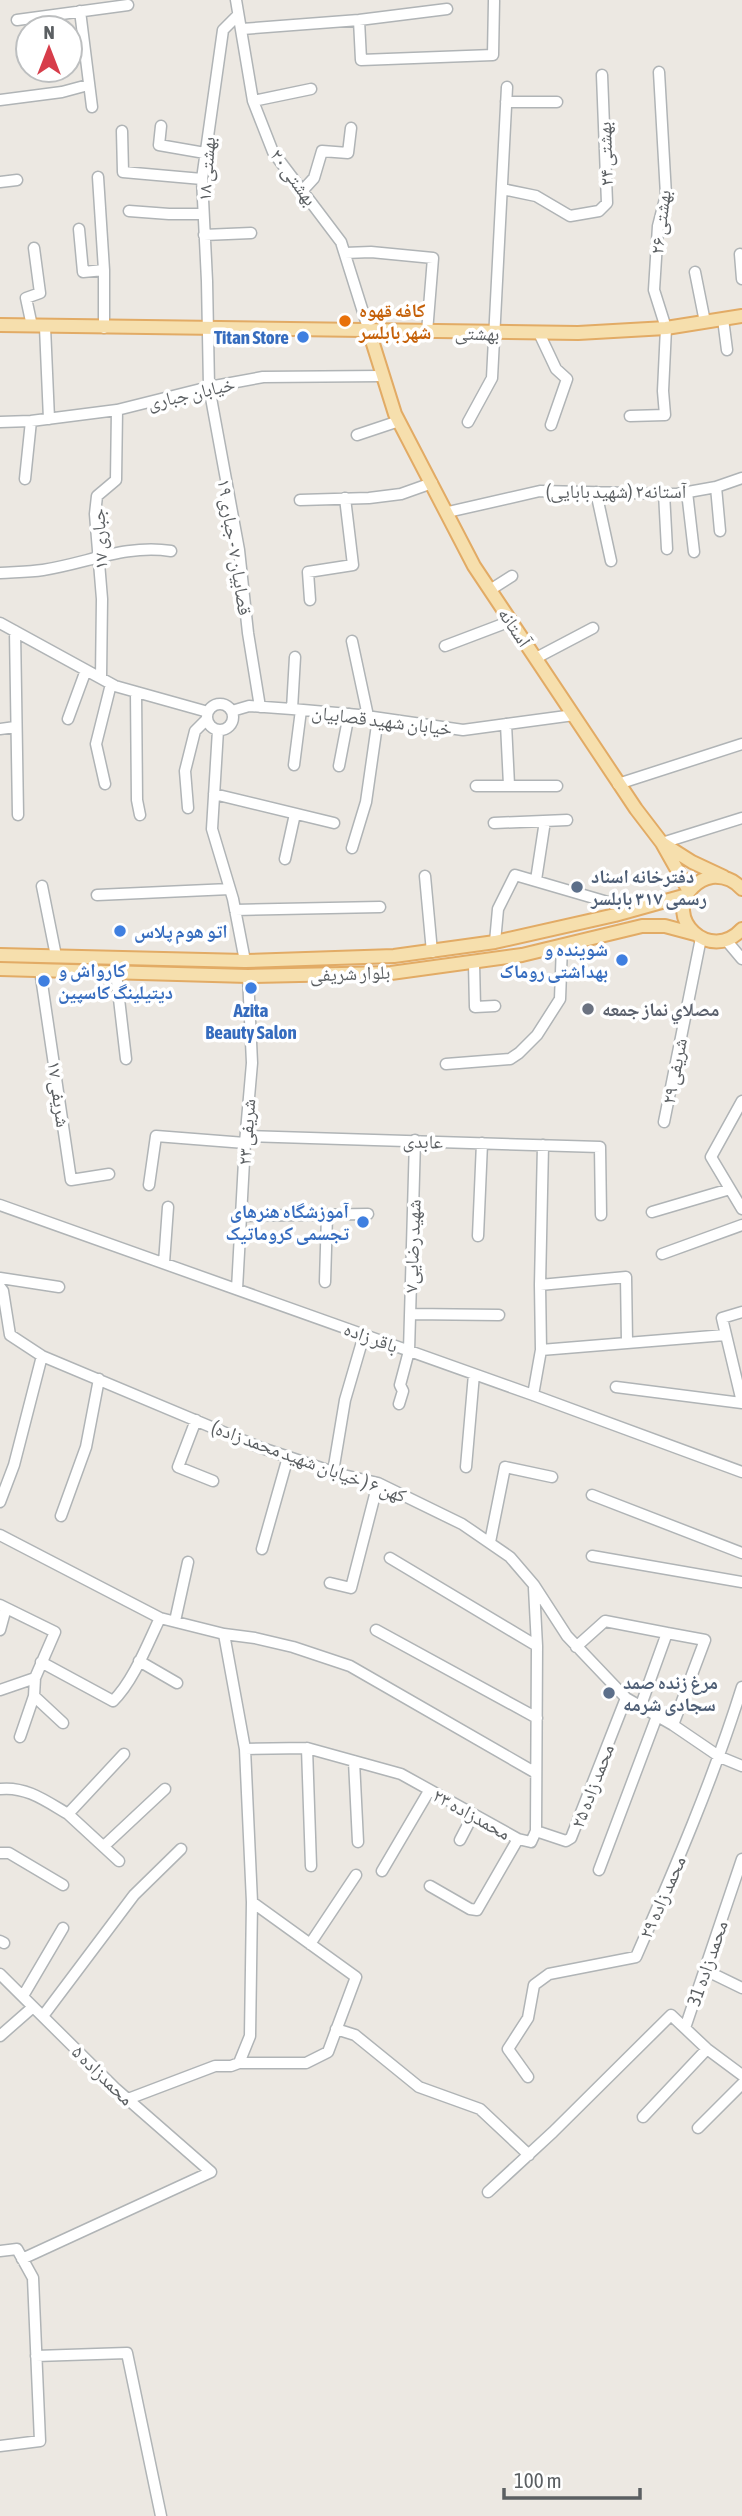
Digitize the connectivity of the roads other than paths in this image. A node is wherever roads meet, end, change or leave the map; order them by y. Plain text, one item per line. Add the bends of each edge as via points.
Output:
1 (236, 0) edge
2 (494, 1) edge
3 (128, 5) dead end
4 (447, 9) dead end
5 (80, 11) junction
6 (59, 14) edge
7 (237, 16) junction
8 (359, 20) junction
9 (242, 29) junction
10 (659, 72) dead end
11 (602, 75) dead end
12 (88, 85) junction
13 (507, 87) dead end
14 (312, 89) dead end
15 (0, 100) edge
16 (253, 101) junction
17 (506, 102) junction
18 (557, 102) dead end
19 (92, 107) dead end
20 (161, 126) dead end
21 (351, 128) dead end
22 (122, 131) dead end
23 (205, 153) junction
24 (98, 177) dead end
25 (202, 179) junction
26 (17, 180) dead end
27 (0, 182) edge
28 (502, 188) junction
29 (303, 190) junction
30 (129, 211) dead end
31 (203, 214) junction
32 (79, 229) dead end
33 (251, 233) dead end
34 (204, 235) junction
35 (34, 248) dead end
36 (345, 253) junction
37 (740, 254) dead end
38 (104, 270) junction
39 (695, 272) dead end
40 (742, 279) edge
41 (742, 316) edge
42 (723, 319) junction
43 (705, 322) junction
44 (0, 325) edge
45 (32, 326) junction
46 (45, 327) junction
47 (104, 328) junction
48 (666, 328) junction
49 (208, 330) junction
50 (369, 331) junction
51 (427, 332) junction
52 (539, 333) junction
53 (494, 334) junction
54 (727, 350) dead end
55 (383, 376) junction
56 (208, 387) junction
57 (117, 410) junction
58 (630, 416) dead end
59 (49, 419) junction
60 (31, 421) junction
61 (399, 421) junction
62 (0, 422) edge
63 (468, 422) dead end
64 (551, 425) dead end
65 (357, 435) dead end
66 (742, 478) edge
67 (25, 479) dead end
68 (432, 483) junction
69 (716, 487) junction
70 (596, 492) junction
71 (687, 492) junction
72 (664, 493) junction
73 (345, 498) junction
74 (300, 500) dead end
75 (448, 512) junction
76 (720, 531) dead end
77 (667, 549) dead end
78 (171, 551) dead end
79 (694, 552) dead end
80 (99, 558) junction
81 (611, 561) dead end
82 (0, 573) edge
83 (512, 576) dead end
84 (490, 590) junction
85 (310, 600) dead end
86 (511, 621) junction
87 (0, 623) edge
88 (593, 628) dead end
89 (15, 631) junction
90 (352, 641) dead end
91 (445, 646) dead end
92 (295, 657) dead end
93 (536, 658) junction
94 (86, 670) junction
95 (101, 678) junction
96 (111, 684) junction
97 (136, 692) junction
98 (260, 707) junction
99 (296, 710) junction
100 (232, 711) junction
101 (349, 714) junction
102 (574, 715) junction
103 (207, 716) junction
104 (373, 717) junction
105 (68, 719) dead end
106 (506, 724) junction
107 (15, 727) junction
108 (0, 729) edge
109 (218, 730) junction
110 (742, 744) edge
111 (294, 765) dead end
112 (339, 766) dead end
113 (618, 783) junction
114 (105, 784) dead end
115 (509, 785) junction
116 (477, 786) dead end
117 (557, 786) dead end
118 (214, 794) junction
119 (188, 808) dead end
120 (295, 814) junction
121 (18, 815) dead end
122 (140, 815) dead end
123 (742, 818) edge
124 (568, 820) dead end
125 (545, 821) junction
126 (334, 823) dead end
127 (494, 823) dead end
128 (662, 843) junction
129 (352, 848) dead end
130 (285, 859) dead end
131 (425, 876) dead end
132 (536, 880) junction
133 (732, 880) edge
134 (41, 886) dead end
135 (230, 889) junction
136 (742, 889) edge
137 (688, 893) junction
138 (97, 895) dead end
139 (380, 907) dead end
140 (640, 909) junction
141 (235, 910) junction
142 (649, 926) junction
143 (698, 936) junction
144 (737, 937) edge
145 (495, 943) junction
146 (562, 946) junction
147 (432, 952) junction
148 (0, 955) edge
149 (56, 956) junction
150 (742, 959) edge
151 (245, 961) junction
152 (474, 963) junction
153 (0, 969) edge
154 (40, 970) junction
155 (116, 973) junction
156 (248, 975) junction
157 (495, 1006) dead end
158 (126, 1059) dead end
159 (446, 1064) dead end
160 (742, 1101) edge
161 (664, 1122) dead end
162 (245, 1140) junction
163 (415, 1140) junction
164 (482, 1143) junction
165 (543, 1145) junction
166 (109, 1174) dead end
167 (149, 1185) dead end
168 (730, 1189) junction
169 (0, 1205) edge
170 (168, 1207) dead end
171 (742, 1209) edge
172 (652, 1212) dead end
173 (368, 1214) dead end
174 (601, 1214) dead end
175 (327, 1215) junction
176 (241, 1216) junction
177 (742, 1225) edge
178 (478, 1236) dead end
179 (662, 1254) dead end
180 (164, 1263) junction
181 (0, 1278) edge
182 (325, 1282) dead end
183 (540, 1285) junction
184 (0, 1287) edge
185 (60, 1287) dead end
186 (237, 1289) junction
187 (742, 1312) edge
188 (410, 1314) junction
189 (499, 1315) dead end
190 (364, 1335) junction
191 (725, 1335) junction
192 (627, 1342) junction
193 (541, 1350) junction
194 (409, 1351) junction
195 (42, 1356) junction
196 (474, 1374) junction
197 (99, 1379) junction
198 (615, 1387) dead end
199 (533, 1395) junction
200 (742, 1402) edge
201 (398, 1404) dead end
202 (196, 1420) junction
203 (288, 1457) junction
204 (466, 1467) dead end
205 (333, 1472) junction
206 (742, 1472) edge
207 (552, 1477) dead end
208 (213, 1481) dead end
209 (378, 1483) junction
210 (592, 1495) dead end
211 (1, 1497) edge
212 (61, 1516) dead end
213 (0, 1535) edge
214 (489, 1542) junction
215 (262, 1549) dead end
216 (742, 1553) edge
217 (592, 1556) dead end
218 (390, 1558) dead end
219 (188, 1562) dead end
220 (742, 1582) edge
221 (330, 1583) dead end
222 (534, 1585) junction
223 (3, 1606) edge
224 (160, 1618) junction
225 (175, 1620) junction
226 (0, 1630) edge
227 (376, 1630) dead end
228 (667, 1633) junction
229 (225, 1634) junction
230 (537, 1646) junction
231 (576, 1647) junction
232 (139, 1661) junction
233 (41, 1662) junction
234 (35, 1678) junction
235 (177, 1683) dead end
236 (742, 1687) edge
237 (0, 1690) edge
238 (34, 1696) junction
239 (626, 1698) junction
240 (641, 1705) junction
241 (657, 1716) junction
242 (537, 1718) junction
243 (63, 1723) dead end
244 (673, 1725) junction
245 (20, 1737) dead end
246 (307, 1748) junction
247 (245, 1749) junction
248 (124, 1754) dead end
249 (720, 1757) junction
250 (354, 1761) junction
251 (742, 1766) edge
252 (536, 1773) junction
253 (0, 1789) edge
254 (165, 1789) dead end
255 (429, 1791) junction
256 (68, 1814) junction
257 (473, 1815) junction
258 (536, 1831) junction
259 (518, 1839) junction
260 (460, 1840) dead end
261 (358, 1842) dead end
262 (104, 1846) junction
263 (181, 1849) dead end
264 (0, 1853) edge
265 (742, 1859) edge
266 (119, 1861) dead end
267 (311, 1866) dead end
268 (599, 1870) dead end
269 (382, 1871) dead end
270 (356, 1875) dead end
271 (63, 1885) dead end
272 (429, 1886) dead end
273 (252, 1902) junction
274 (63, 1928) dead end
275 (310, 1944) junction
276 (705, 1970) junction
277 (0, 1974) edge
278 (742, 1988) edge
279 (23, 1997) junction
280 (33, 2007) junction
281 (43, 2016) junction
282 (685, 2028) junction
283 (336, 2029) junction
284 (0, 2036) edge
285 (706, 2049) junction
286 (239, 2063) junction
287 (742, 2075) edge
288 (528, 2077) dead end
289 (742, 2084) edge
290 (128, 2099) junction
291 (643, 2116) dead end
292 (698, 2128) dead end
293 (529, 2155) junction
294 (488, 2192) dead end
295 (0, 2252) edge
296 (22, 2259) junction
297 (36, 2356) junction
298 (0, 2446) edge
299 (161, 2516) edge

1 - 7 street, بهشتی ۲۰
2 - 8 street via 493,55 361,60
3 - 5 street
4 - 8 street
5 - 6 street
5 - 12 street
7 - 9 street, بهشتی ۲۰
7 - 23 street, بهشتی ۱۸ via 223,30
8 - 9 street
9 - 16 street, بهشتی ۲۰
10 - 48 street, بهشتی ۲۶ via 666,195 658,226 654,290
11 - 28 street, بهشتی ۲۴ via 607,202 599,211 570,216 536,196
12 - 15 street
12 - 19 street
13 - 17 street
14 - 16 street
16 - 29 street, بهشتی ۲۰ via 273,152
17 - 18 street
17 - 28 street
20 - 23 street via 159,145
21 - 29 street via 348,153 322,151 314,178
22 - 25 street via 124,172
23 - 25 street, بهشتی ۱۸
24 - 38 street
25 - 31 street, بهشتی ۱۸
26 - 27 street
28 - 53 street
29 - 36 street, بهشتی ۲۰
30 - 31 street
31 - 34 street, بهشتی ۱۸
32 - 38 street via 83,272
33 - 34 street
34 - 49 street, بهشتی ۱۸
35 - 45 street via 40,293 26,298
36 - 50 street, بهشتی ۲۰
36 - 51 street via 433,258
37 - 40 street
38 - 47 street
39 - 43 street
41 - 42 main road, بهشتی
42 - 43 main road, بهشتی
42 - 54 street
43 - 48 main road, بهشتی
44 - 45 main road, بهشتی
45 - 46 main road, بهشتی
46 - 47 main road, بهشتی
46 - 59 street
47 - 49 main road, بهشتی
48 - 52 main road, بهشتی
48 - 58 street via 665,415
49 - 50 main road, بهشتی
49 - 56 street, قصابيان ۷ - جباری ۱۹
50 - 51 main road, بهشتی
50 - 55 main road, آستانه
51 - 53 main road, بهشتی
52 - 53 main road, بهشتی
52 - 64 street via 556,369 568,379
53 - 63 street via 492,378
55 - 56 street, خیابان جباری via 263,377
55 - 61 main road, آستانه
56 - 57 street, خیابان جباری
56 - 98 street, قصابيان ۷ - جباری ۱۹ via 239,550
57 - 59 street, خیابان جباری
57 - 80 street, جباری ۱۷ via 116,481 97,496
59 - 60 street, خیابان جباری
60 - 62 street, خیابان جباری
60 - 67 street
61 - 65 street
61 - 68 main road, آستانه
66 - 69 street, آستانه۲ (شهید بابایی)
68 - 73 street via 401,494
68 - 75 main road, آستانه
69 - 71 street, آستانه۲ (شهید بابایی)
69 - 76 street
70 - 72 street, آستانه۲ (شهید بابایی)
70 - 75 street, آستانه۲ (شهید بابایی) via 540,491
70 - 81 street
71 - 72 street, آستانه۲ (شهید بابایی)
71 - 79 street
72 - 77 street
73 - 74 street
73 - 85 street via 353,565 308,572
75 - 84 main road, آستانه
78 - 80 street via 139,549
80 - 82 street
80 - 95 street, جباری ۱۷
83 - 84 street
84 - 86 main road, آستانه
86 - 91 street
86 - 93 main road, آستانه
87 - 89 street
88 - 93 street
89 - 94 street
89 - 107 street
90 - 104 street
92 - 99 street
93 - 102 main road, آستانه
94 - 95 street
94 - 105 street
95 - 96 street
96 - 97 street
96 - 114 street via 96,744
97 - 103 street
97 - 122 street
98 - 99 street, خیابان شهید قصابیان
98 - 100 street, خیابان شهید قصابیان
99 - 101 street, خیابان شهید قصابیان
99 - 111 street
100 - 103 street via 222,704 211,707
100 - 109 street via 232,722
101 - 104 street, خیابان شهید قصابیان
101 - 112 street
102 - 106 street, خیابان شهید قصابیان
102 - 113 main road, آستانه
103 - 109 street
103 - 119 street via 195,731 185,771
104 - 106 street, خیابان شهید قصابیان via 463,730
104 - 129 street via 366,802
106 - 115 street
107 - 108 street
107 - 121 street
109 - 118 street
110 - 113 street
113 - 128 main road, آستانه
115 - 116 street
115 - 117 street
118 - 120 street
118 - 135 street via 212,830
120 - 126 street
120 - 130 street
123 - 128 street
124 - 125 street
125 - 127 street
125 - 132 street
128 - 133 main road, آستانه
128 - 137 main road
131 - 147 street
132 - 140 street
132 - 145 street via 515,875 498,909
133 - 136 main road, آستانه
133 - 137 main road, بلوار شریفی via 711,877 698,881
134 - 149 street
135 - 138 street
135 - 141 street
137 - 140 main road, بلوار شریفی
137 - 143 main road via 685,920
139 - 141 street
140 - 142 main road via 655,911 658,916
140 - 145 main road, بلوار شریفی
141 - 151 street
142 - 143 main road, بلوار شریفی
142 - 146 main road, بلوار شریفی
143 - 144 main road, بلوار شریفی via 709,941
143 - 161 street, شریفی ۲۹
144 - 150 street
145 - 147 main road, بلوار شریفی
146 - 152 main road, بلوار شریفی
146 - 159 street via 560,999 537,1035 510,1059
147 - 151 main road, بلوار شریفی
148 - 149 main road, بلوار شریفی
149 - 151 main road, بلوار شریفی
151 - 156 main road
152 - 156 main road, بلوار شریفی via 391,973
152 - 157 street via 475,1007
153 - 154 main road, بلوار شریفی
154 - 155 main road, بلوار شریفی
154 - 166 street, شریفی ۱۷ via 71,1180
155 - 156 main road, بلوار شریفی
155 - 158 street
156 - 162 street, شریفی ۲۳ via 252,1063
160 - 168 street via 711,1157
162 - 163 street, عابدی
162 - 167 street, عابدی via 156,1136
162 - 176 street, شریفی ۲۳
163 - 164 street, عابدی
163 - 188 street, شهید رضایی۷
164 - 165 street, عابدی
164 - 178 street
165 - 174 street, عابدی via 600,1147
165 - 183 street
168 - 171 street
168 - 172 street
169 - 180 street, باقر زاده
170 - 180 street
173 - 175 street
175 - 176 street
175 - 182 street
176 - 186 street, شریفی ۲۳
177 - 179 street
180 - 186 street, باقر زاده
181 - 185 street
183 - 192 street via 626,1277
183 - 193 street
184 - 195 street, کهن ۶ ( خیابان شهید محمد زاده) via 10,1335
186 - 190 street, باقر زاده
187 - 191 street via 722,1318
188 - 189 street
188 - 194 street, شهید رضایی۷
190 - 194 street, باقر زاده
190 - 205 street via 345,1400
191 - 192 street
191 - 200 street
192 - 193 street
193 - 199 street
194 - 196 street, باقر زاده
194 - 201 street, شهید رضایی۷
195 - 197 street, کهن ۶ ( خیابان شهید محمد زاده)
195 - 211 street via 14,1465
196 - 199 street, باقر زاده
196 - 204 street
197 - 202 street, کهن ۶ ( خیابان شهید محمد زاده)
197 - 212 street via 86,1447
198 - 200 street
199 - 206 street, باقر زاده
202 - 203 street, کهن ۶ ( خیابان شهید محمد زاده)
202 - 208 street via 178,1467
203 - 205 street, کهن ۶ ( خیابان شهید محمد زاده)
203 - 215 street
205 - 209 street, کهن ۶ ( خیابان شهید محمد زاده)
207 - 214 street via 505,1467
209 - 214 street, کهن ۶ ( خیابان شهید محمد زاده) via 463,1524
209 - 221 street via 351,1588
210 - 216 street
213 - 224 street
214 - 222 street, کهن ۶ ( خیابان شهید محمد زاده) via 510,1557
217 - 220 street
218 - 230 street
219 - 225 street
222 - 230 street, محمدزاده ۲۳
222 - 231 street, کهن ۶ ( خیابان شهید محمد زاده)
223 - 226 street
223 - 233 street via 55,1632
224 - 225 street
224 - 232 street
225 - 229 street
227 - 242 street
228 - 231 street via 605,1620
228 - 240 street
228 - 244 street via 705,1640
229 - 247 street
229 - 252 street via 293,1647 350,1666
230 - 242 street, محمدزاده ۲۳
231 - 239 street, کهن ۶ ( خیابان شهید محمد زاده)
232 - 233 street via 113,1701
232 - 235 street
233 - 234 street
234 - 237 street
234 - 238 street
236 - 249 street
238 - 243 street
238 - 245 street
239 - 240 street, کهن ۶ ( خیابان شهید محمد زاده)
239 - 258 street, محمد زاده ۲۵ via 571,1838 566,1841
240 - 241 street, کهن ۶ ( خیابان شهید محمد زاده)
241 - 244 street, کهن ۶ ( خیابان شهید محمد زاده)
241 - 268 street
242 - 252 street, محمدزاده ۲۳
244 - 249 street, کهن ۶ ( خیابان شهید محمد زاده)
246 - 247 street, محمدزاده ۲۳
246 - 250 street, محمدزاده ۲۳
246 - 267 street
247 - 273 street
248 - 256 street
249 - 251 street, کهن ۶ ( خیابان شهید محمد زاده)
249 - 288 street, محمد زاده ۲۹ via 636,1957 549,1974 534,1985 528,2018 508,2049
250 - 255 street, محمدزاده ۲۳ via 401,1774
250 - 261 street
252 - 258 street, محمدزاده ۲۳
253 - 256 street via 26,1791
254 - 262 street
255 - 257 street, محمدزاده ۲۳
255 - 269 street
256 - 262 street
257 - 259 street, محمدزاده ۲۳
257 - 260 street
258 - 259 street, محمدزاده ۲۳ via 531,1842
259 - 272 street via 477,1910
262 - 266 street
263 - 281 street via 134,1895
264 - 271 street via 9,1853
265 - 276 street, محمد زاده 31
270 - 275 street
273 - 275 street
273 - 286 street via 250,2036
274 - 279 street
275 - 283 street via 356,1977
276 - 278 street
276 - 282 street, محمد زاده 31
277 - 279 street, محمدزاده ۵
279 - 280 street, محمدزاده ۵
280 - 281 street, محمدزاده ۵
280 - 284 street
281 - 290 street, محمدزاده ۵
282 - 285 street
282 - 293 street via 671,2015
283 - 286 street via 328,2052 306,2063
283 - 293 street via 355,2035 419,2087 480,2109
285 - 287 street
285 - 291 street
286 - 290 street via 215,2066
289 - 292 street
290 - 296 street, محمدزاده ۵ via 211,2172
293 - 294 street
295 - 296 street via 17,2249
296 - 297 street via 33,2278
297 - 298 street via 40,2441
297 - 299 street via 127,2353

